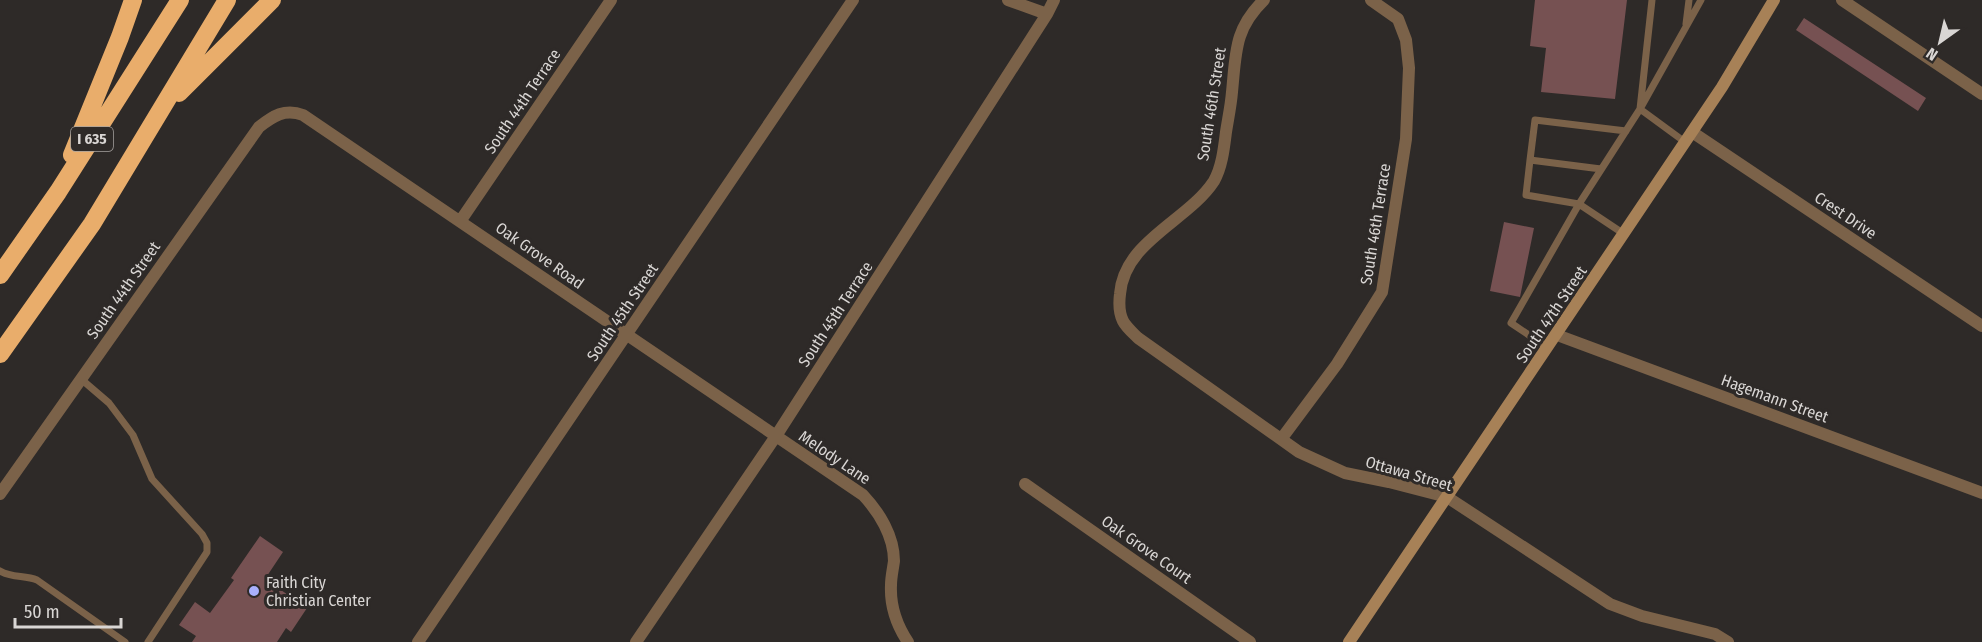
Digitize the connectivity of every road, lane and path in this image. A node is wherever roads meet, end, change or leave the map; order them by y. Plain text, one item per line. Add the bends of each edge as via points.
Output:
1 (133, 0) edge
2 (180, 0) edge
3 (227, 0) edge
4 (272, 0) edge
5 (611, 0) edge
6 (853, 0) edge
7 (1008, 0) edge
8 (1054, 0) edge
9 (1264, 0) edge
10 (1371, 0) edge
11 (1652, 0) edge
12 (1689, 0) edge
13 (1701, 0) edge
14 (1774, 0) edge
15 (1842, 0) edge
16 (1047, 14) junction
17 (1685, 31) junction
18 (1982, 94) edge
19 (1640, 110) junction
20 (158, 113) junction
21 (280, 113) joint
22 (1626, 131) junction
23 (1689, 137) junction
24 (1530, 160) junction
25 (1601, 169) junction
26 (58, 192) junction
27 (1580, 204) junction
28 (461, 220) junction
29 (1624, 234) junction
30 (0, 275) edge
31 (1120, 291) joint
32 (1982, 326) edge
33 (626, 334) junction
34 (1557, 335) junction
35 (1548, 348) junction
36 (0, 354) edge
37 (81, 379) junction
38 (776, 436) junction
39 (1282, 438) junction
40 (1025, 484) dead end
41 (1982, 493) edge
42 (0, 494) edge
43 (1447, 498) junction
44 (0, 571) edge
45 (125, 642) edge
46 (148, 642) edge
47 (418, 642) edge
48 (636, 642) edge
49 (908, 642) edge
50 (1250, 642) edge
51 (1349, 642) edge
52 (1728, 642) edge

1 - 26 highway
2 - 26 highway, I 635
3 - 20 highway, I 635
4 - 20 highway
5 - 28 street, South 44th Terrace
6 - 33 street, South 45th Street
7 - 16 street
8 - 16 street, South 45th Terrace
9 - 31 street, South 46th Street via 1241,31 1224,154 1214,180 1133,258
10 - 39 street, South 46th Terrace via 1398,19 1410,68 1406,138 1382,292 1337,364
11 - 19 lane
12 - 17 lane
13 - 17 lane
14 - 23 street, South 47th Street
15 - 18 street
16 - 38 street, South 45th Terrace
17 - 19 lane
19 - 22 lane
19 - 23 lane
20 - 36 highway, I 635 via 92,224
21 - 28 street, Oak Grove Road via 303,115
21 - 37 street, South 44th Street via 258,127
22 - 24 lane via 1535,120
22 - 25 lane
23 - 29 street, South 47th Street
23 - 32 street, Crest Drive
24 - 25 lane
24 - 27 lane via 1526,195
25 - 27 lane
26 - 30 highway, I 635
27 - 29 lane
27 - 35 lane via 1511,323
28 - 33 street, Oak Grove Road
29 - 34 street, South 47th Street
31 - 39 street, Ottawa Street via 1123,321 1138,338
33 - 38 street, Oak Grove Road
33 - 47 street, South 45th Street
34 - 35 street, South 47th Street
34 - 41 street, Hagemann Street
35 - 43 street, South 47th Street
37 - 42 street, South 44th Street
37 - 46 lane via 109,403 133,435 152,479 207,543 207,552
38 - 48 street, South 45th Terrace
38 - 49 street, Melody Lane via 863,495 884,524 894,560 892,604
39 - 43 street, Ottawa Street via 1299,452 1345,473
40 - 50 street, Oak Grove Court
43 - 51 street, South 47th Street
43 - 52 street, Ottawa Street via 1610,604 1715,634
44 - 45 lane via 37,580

